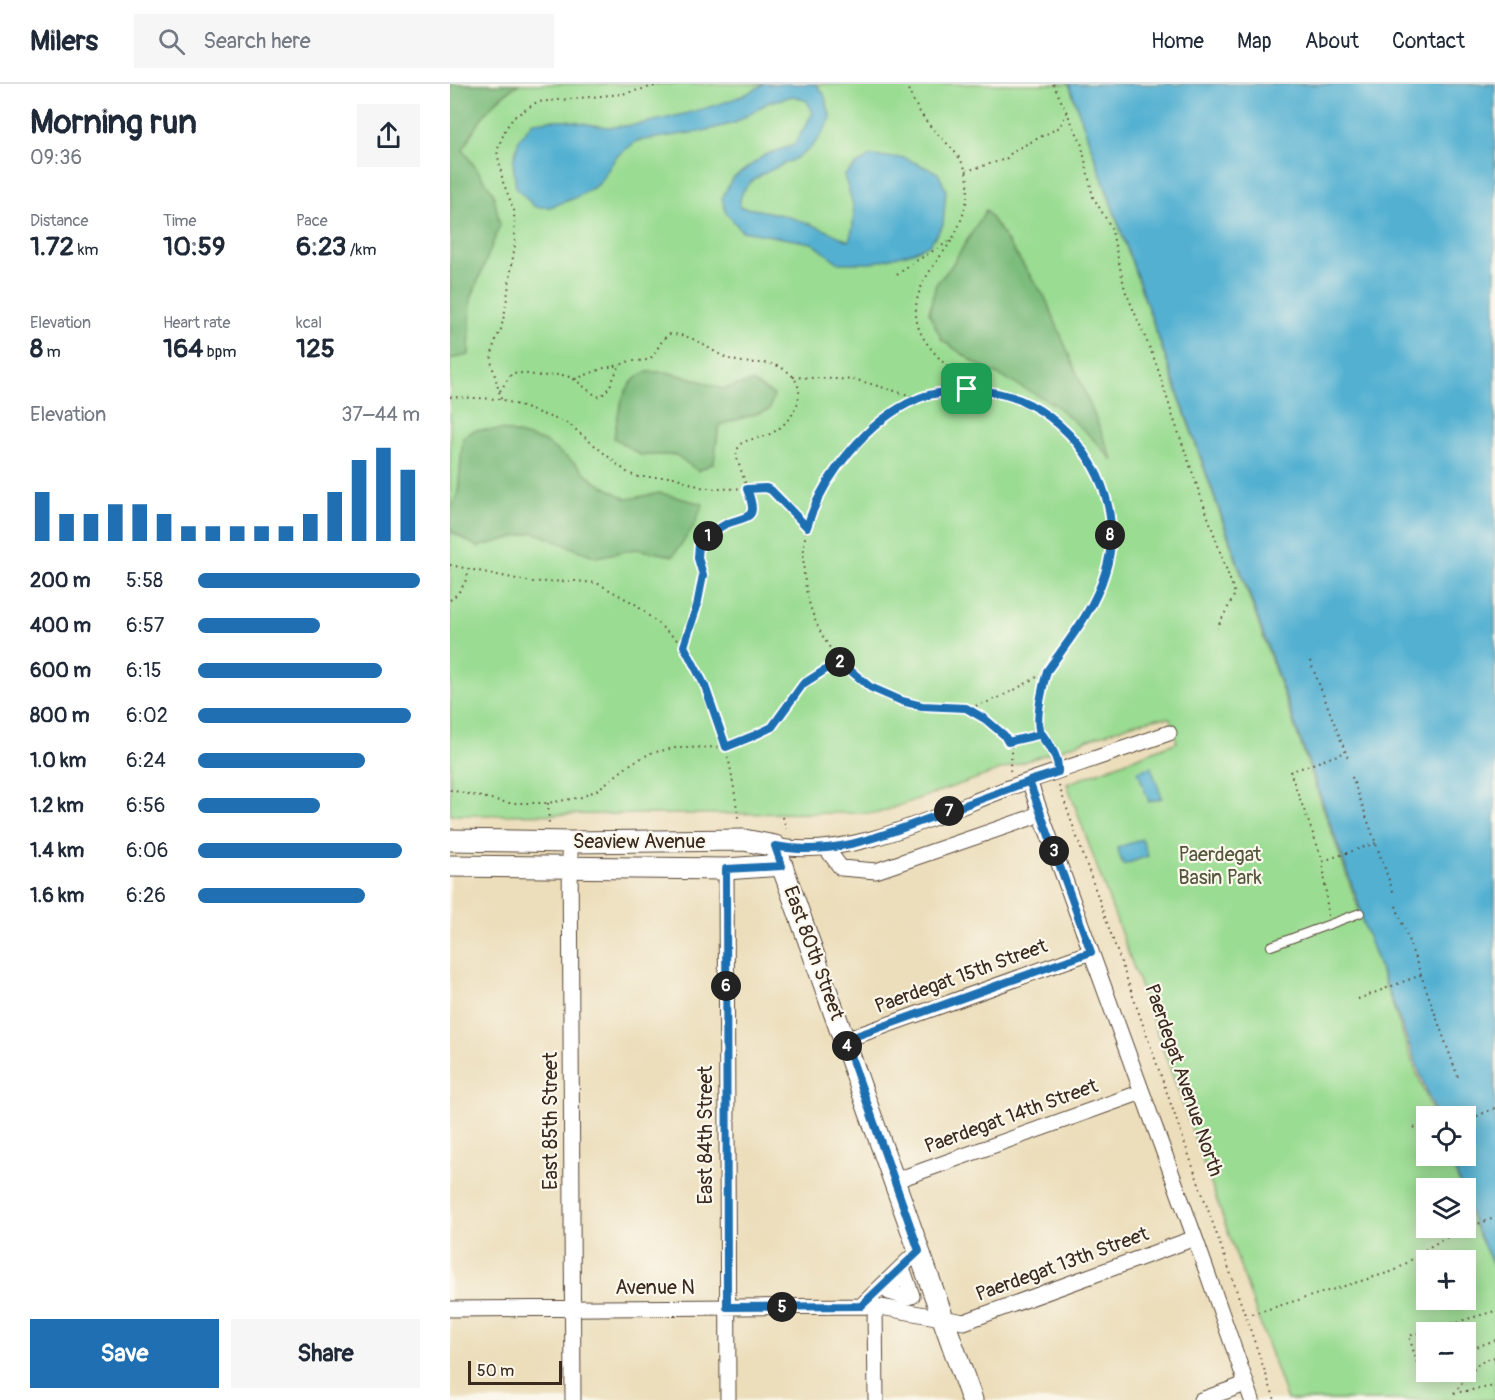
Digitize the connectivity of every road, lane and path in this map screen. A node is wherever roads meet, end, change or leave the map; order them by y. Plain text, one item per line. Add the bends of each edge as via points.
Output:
1 (663, 84) edge
2 (906, 84) edge
3 (1053, 84) edge
4 (1067, 111) junction
5 (966, 171) junction
6 (951, 241) junction
7 (897, 275) dead end
8 (621, 365) junction
9 (793, 377) junction
10 (574, 379) junction
11 (967, 389) junction
12 (500, 391) junction
13 (450, 397) edge
14 (919, 398) junction
15 (501, 399) junction
16 (747, 489) junction
17 (807, 527) junction
18 (450, 565) edge
19 (469, 568) junction
20 (450, 600) edge
21 (1217, 628) dead end
22 (684, 646) junction
23 (839, 661) junction
24 (1311, 662) dead end
25 (1047, 671) junction
26 (966, 708) junction
27 (1169, 733) dead end
28 (1042, 734) junction
29 (1008, 742) junction
30 (726, 747) junction
31 (1346, 752) junction
32 (1349, 760) dead end
33 (1058, 772) junction
34 (1352, 777) dead end
35 (1021, 781) junction
36 (450, 790) edge
37 (548, 803) junction
38 (1040, 812) junction
39 (783, 817) dead end
40 (738, 819) dead end
41 (549, 824) dead end
42 (450, 840) edge
43 (570, 842) junction
44 (1376, 843) junction
45 (781, 847) junction
46 (826, 848) junction
47 (1323, 861) junction
48 (450, 866) edge
49 (570, 867) junction
50 (726, 869) junction
51 (1394, 894) dead end
52 (1396, 906) dead end
53 (1360, 913) dead end
54 (1329, 925) junction
55 (1271, 946) dead end
56 (1091, 952) junction
57 (1421, 975) junction
58 (1358, 999) dead end
59 (845, 1040) junction
60 (1458, 1077) dead end
61 (1142, 1092) junction
62 (1495, 1108) edge
63 (1476, 1117) edge
64 (894, 1181) junction
65 (1495, 1218) edge
66 (1195, 1238) junction
67 (919, 1251) junction
68 (868, 1306) junction
69 (727, 1307) junction
70 (572, 1308) junction
71 (450, 1309) edge
72 (1495, 1311) edge
73 (1252, 1314) dead end
74 (943, 1318) junction
75 (1457, 1322) edge
76 (1416, 1334) edge
77 (1495, 1340) edge
78 (1476, 1347) edge
79 (1495, 1357) edge
80 (1416, 1359) edge
81 (1246, 1384) junction
82 (1495, 1386) edge
83 (573, 1400) edge
84 (728, 1400) edge
85 (876, 1400) edge
86 (972, 1400) edge
87 (1201, 1400) edge
88 (1252, 1400) edge
89 (1275, 1400) edge

1 - 12 path via 622,94 537,102 514,117 506,128 497,151 514,210 515,244 505,311 491,361
2 - 5 path via 923,117 962,161
3 - 4 path
4 - 5 path via 1060,127 1013,151 1006,159
4 - 21 path via 1081,142 1093,197 1111,227 1125,290 1156,363 1235,594
5 - 6 path via 968,193
6 - 7 path
6 - 11 path via 926,275 918,295 916,317 926,341
8 - 9 path via 651,358 660,340 680,334 737,361 766,362
8 - 10 path
8 - 10 path via 600,397
9 - 14 path via 857,380
9 - 16 path via 801,397 797,408 770,434 738,445 736,456
10 - 12 path via 566,375 512,373
11 - 14 path
11 - 25 path via 1028,403 1051,418 1089,458 1104,489 1110,526 1106,571 1089,610
12 - 15 path
13 - 15 path
14 - 17 path via 889,413 858,441 830,481
15 - 16 path via 569,424 638,477 664,476 716,489
16 - 17 path via 771,490
16 - 22 path via 752,502 748,517 726,525 699,544 703,575
17 - 23 path via 804,580 809,604 825,642
18 - 19 path
19 - 20 path via 469,575
19 - 22 path via 531,582 597,583 635,604
22 - 30 path via 705,686
23 - 26 path via 870,687 902,701
23 - 30 path via 803,684 772,727
24 - 31 path
25 - 26 path via 996,699
25 - 28 path via 1039,719
26 - 29 path via 985,719
27 - 33 street, Seaview Avenue
28 - 29 path
28 - 33 path, Paerdegat Avenue North via 1055,754
29 - 35 path via 1012,750 1009,766
30 - 37 path via 674,748 651,753 597,790 569,801
30 - 40 path
31 - 32 path
31 - 47 path via 1290,772
33 - 35 street, Seaview Avenue
33 - 89 path, Paerdegat Avenue North via 1059,788
34 - 44 path
35 - 38 street
35 - 46 street, Seaview Avenue via 873,839
36 - 37 path via 509,803
37 - 41 path
38 - 46 street via 876,871 841,868
38 - 56 street
39 - 45 path
42 - 43 street, Seaview Avenue
43 - 45 street, Seaview Avenue via 744,840
43 - 49 street, East 85th Street
44 - 47 path
44 - 51 path
45 - 46 street, Seaview Avenue
45 - 50 street, Seaview Avenue
45 - 59 street, East 80th Street
47 - 54 path
48 - 49 street, Seaview Avenue
49 - 50 street, Seaview Avenue
49 - 70 street, East 85th Street
50 - 69 street, East 84th Street
52 - 57 path
53 - 54 lane
54 - 55 lane
56 - 59 street, Paerdegat 15th Street
56 - 61 street
57 - 58 path
57 - 60 path
59 - 64 street, East 80th Street
61 - 64 street, Paerdegat 14th Street
61 - 66 street
62 - 63 path
64 - 67 street, East 80th Street
65 - 73 path via 1449,1236 1394,1271
66 - 74 street, Paerdegat 13th Street via 964,1323
66 - 81 street
67 - 68 street
67 - 74 street, East 80th Street
68 - 69 street, Avenue N
68 - 74 street, Avenue N
68 - 85 street
69 - 70 street, Avenue N
69 - 84 street, East 84th Street
70 - 71 street, Avenue N
70 - 83 street, East 85th Street
72 - 75 path
74 - 86 street, East 80th Street
76 - 80 path via 1409,1336
77 - 78 path
79 - 82 path via 1479,1363 1454,1393
81 - 87 street
81 - 88 street

